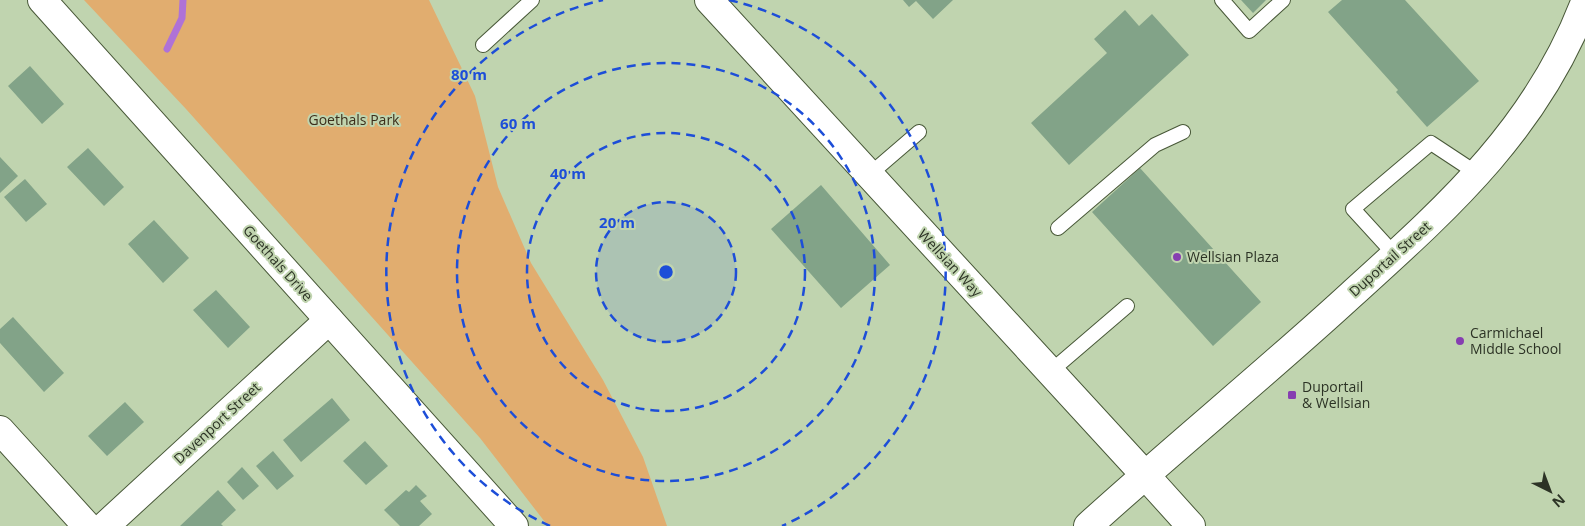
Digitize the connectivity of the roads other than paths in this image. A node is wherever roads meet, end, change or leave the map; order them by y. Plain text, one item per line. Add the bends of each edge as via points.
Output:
1 (42, 0) edge
2 (532, 0) edge
3 (708, 0) edge
4 (1222, 0) edge
5 (1283, 0) edge
6 (1585, 2) edge
7 (483, 45) dead end
8 (919, 132) dead end
9 (1183, 132) dead end
10 (1478, 174) junction
11 (869, 175) junction
12 (1058, 228) dead end
13 (1395, 255) junction
14 (1128, 306) dead end
15 (329, 320) junction
16 (1050, 372) junction
17 (0, 430) edge
18 (1144, 475) junction
19 (87, 526) edge
20 (105, 526) edge
21 (514, 526) edge
22 (1088, 526) edge
23 (1192, 526) edge

1 - 15 main road, Goethals Drive
2 - 7 lane
3 - 11 main road, Wellsian Way
4 - 5 lane via 1249,31
6 - 10 main road, Duportail Street via 1570,37 1536,96
8 - 11 lane
9 - 12 lane via 1155,145
10 - 13 main road, Duportail Street via 1447,208
10 - 13 lane via 1431,144 1353,209
11 - 16 main road, Wellsian Way
13 - 18 main road, Duportail Street via 1278,361
14 - 16 lane
15 - 20 main road, Davenport Street
15 - 21 main road, Goethals Drive
16 - 18 main road, Wellsian Way
17 - 19 main road
18 - 22 main road, Duportail Street
18 - 23 main road, Wellsian Way

